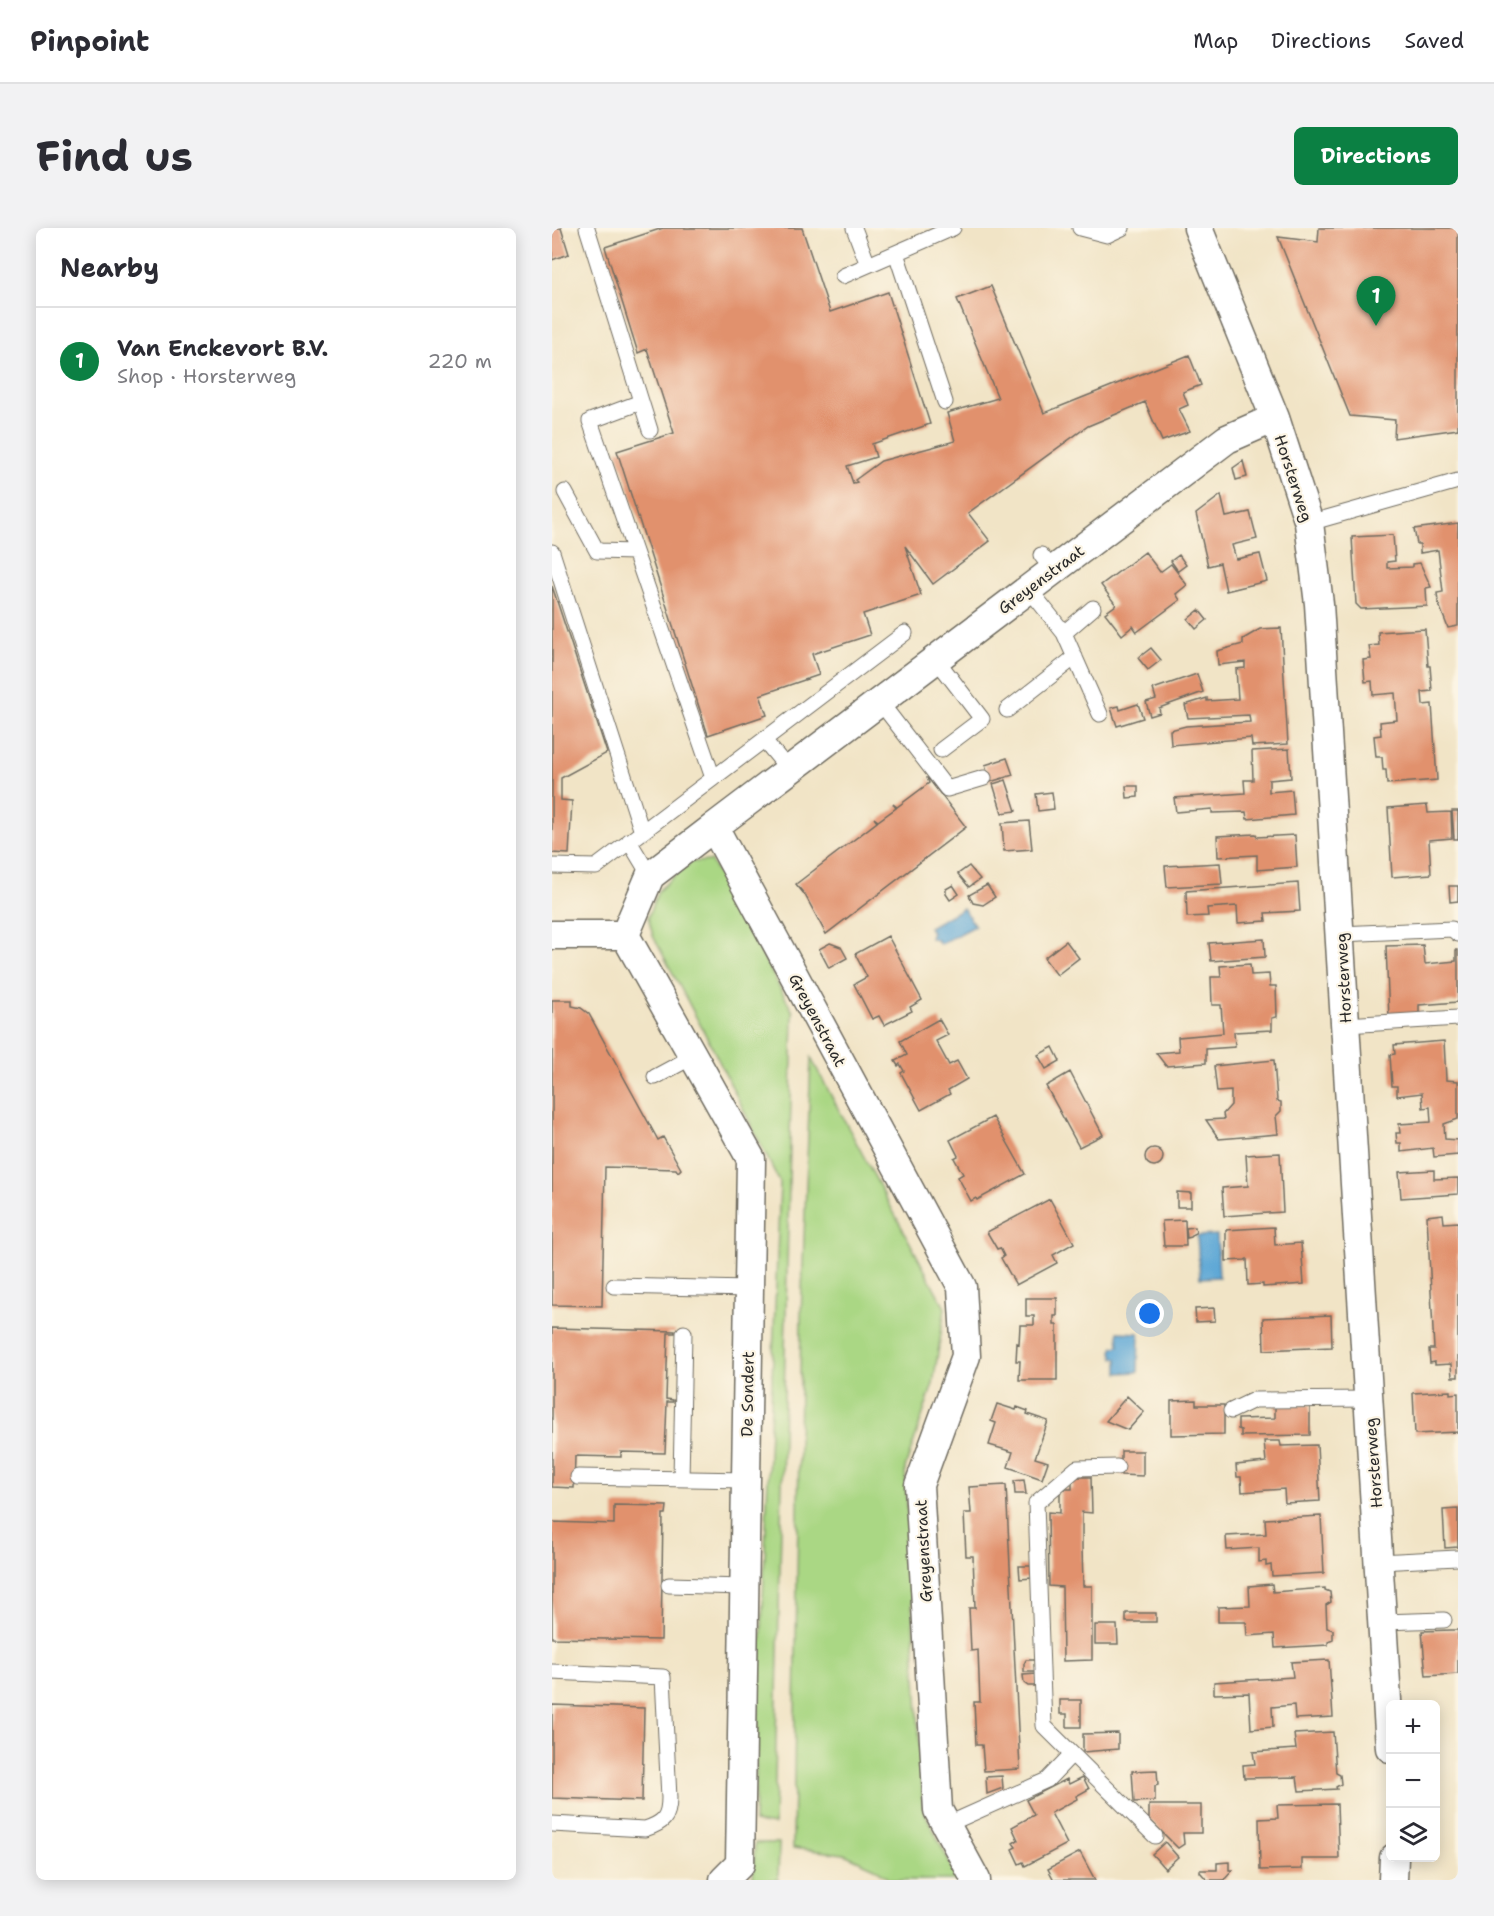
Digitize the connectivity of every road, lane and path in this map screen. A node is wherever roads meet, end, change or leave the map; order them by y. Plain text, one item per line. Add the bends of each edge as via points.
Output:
1 (587, 228) edge
2 (854, 228) edge
3 (954, 228) edge
4 (1080, 228) edge
5 (1122, 228) edge
6 (1198, 228) edge
7 (896, 253) junction
8 (868, 265) junction
9 (843, 276) dead end
10 (641, 402) junction
11 (945, 402) dead end
12 (1275, 418) junction
13 (650, 430) dead end
14 (1458, 481) edge
15 (565, 492) dead end
16 (1309, 522) junction
17 (552, 552) edge
18 (635, 552) junction
19 (1029, 589) junction
20 (1094, 608) dead end
21 (905, 633) dead end
22 (1064, 633) junction
23 (1075, 657) junction
24 (936, 659) junction
25 (880, 702) junction
26 (1007, 710) dead end
27 (1100, 714) dead end
28 (764, 740) junction
29 (941, 750) dead end
30 (789, 770) junction
31 (713, 778) junction
32 (984, 778) dead end
33 (714, 828) junction
34 (642, 832) junction
35 (629, 842) junction
36 (552, 866) edge
37 (650, 876) junction
38 (1340, 934) junction
39 (1458, 934) edge
40 (552, 935) edge
41 (625, 935) junction
42 (1458, 1018) edge
43 (1346, 1025) junction
44 (694, 1056) junction
45 (655, 1077) dead end
46 (614, 1286) dead end
47 (749, 1289) junction
48 (684, 1333) dead end
49 (1369, 1399) junction
50 (1231, 1411) dead end
51 (1117, 1467) dead end
52 (578, 1477) dead end
53 (681, 1479) junction
54 (746, 1480) junction
55 (1457, 1558) edge
56 (1379, 1562) junction
57 (669, 1585) dead end
58 (744, 1587) junction
59 (1444, 1620) dead end
60 (1383, 1622) junction
61 (552, 1672) edge
62 (1387, 1700) edge
63 (1072, 1754) junction
64 (552, 1824) edge
65 (946, 1825) junction
66 (1155, 1836) dead end
67 (1395, 1862) edge
68 (724, 1880) edge
69 (976, 1880) edge
70 (1393, 1880) edge

1 - 10 lane
2 - 8 lane
3 - 7 lane
4 - 5 lane via 1107,235
6 - 12 street, Horsterweg
7 - 8 lane
7 - 11 lane
8 - 9 lane
10 - 13 lane
10 - 18 lane via 590,421
12 - 16 street, Horsterweg
12 - 19 street, Greyenstraat via 1227,439 1047,562
14 - 16 lane
15 - 18 lane via 597,551
16 - 38 street, Horsterweg via 1319,604
17 - 34 lane
18 - 31 lane
19 - 22 lane
19 - 24 street, Greyenstraat
20 - 22 lane
21 - 28 lane
22 - 23 lane
23 - 26 lane
23 - 27 lane
24 - 25 street, Greyenstraat
24 - 29 lane via 982,718
25 - 30 street, Greyenstraat
25 - 32 lane via 947,789
28 - 30 lane
28 - 31 lane
30 - 33 street, Greyenstraat
31 - 34 lane
33 - 37 street
33 - 65 street, Greyenstraat via 962,1287 966,1356 919,1485 938,1810
34 - 35 lane
35 - 36 lane via 596,867
35 - 37 lane
37 - 41 street
38 - 39 lane via 1452,928
38 - 43 street, Horsterweg
40 - 41 street
41 - 44 street, De Sondert
42 - 43 lane
43 - 49 street, Horsterweg
44 - 45 lane
44 - 47 street, De Sondert via 751,1159
46 - 47 lane
47 - 54 street, De Sondert
48 - 53 lane
49 - 50 lane via 1254,1400
49 - 56 street, Horsterweg
51 - 63 lane via 1077,1468 1036,1503 1044,1726
52 - 53 lane
53 - 54 lane
54 - 58 street, De Sondert
55 - 56 lane
56 - 60 street, Horsterweg
57 - 58 lane
58 - 68 street, De Sondert via 740,1864
59 - 60 lane
60 - 62 street, Horsterweg
61 - 64 lane via 663,1677 669,1798 669,1811 664,1819 645,1829
63 - 65 lane via 1047,1780
63 - 66 lane
65 - 69 street, Greyenstraat
67 - 70 street

